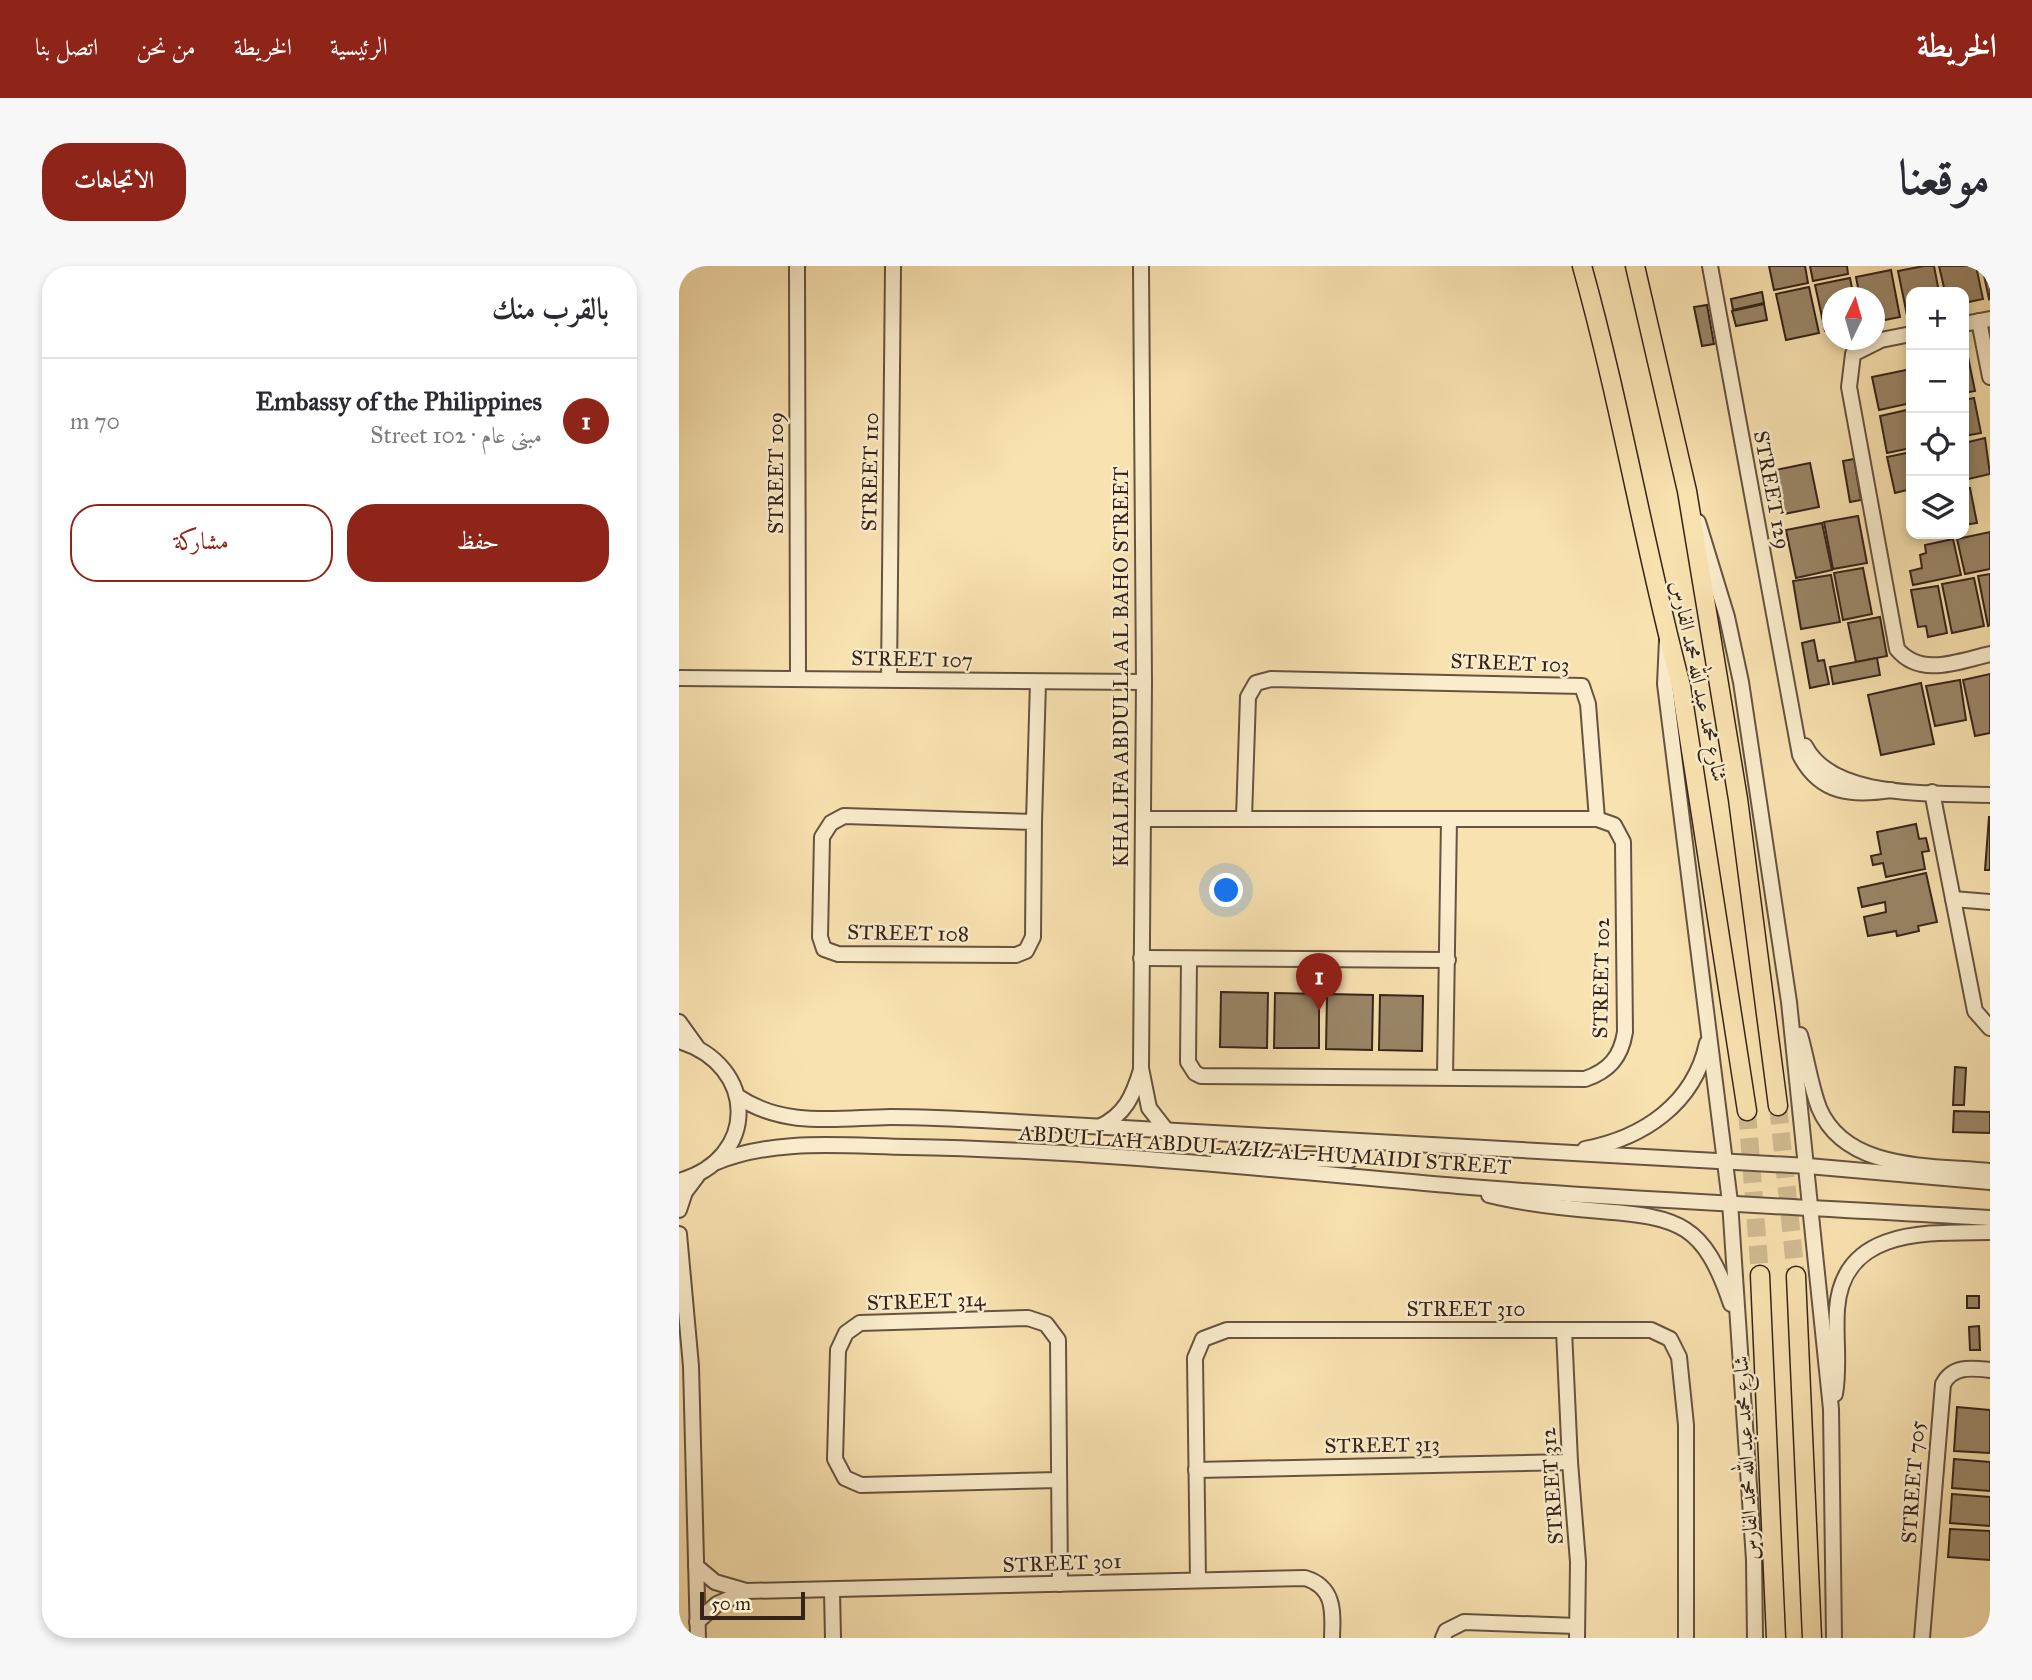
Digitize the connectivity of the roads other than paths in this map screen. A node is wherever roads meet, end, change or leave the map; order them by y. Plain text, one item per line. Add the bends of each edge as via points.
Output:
1 (797, 266) edge
2 (893, 266) edge
3 (1141, 266) edge
4 (1582, 266) edge
5 (1594, 266) edge
6 (1635, 266) edge
7 (1710, 266) edge
8 (1984, 320) edge
9 (1906, 335) edge
10 (1605, 349) junction
11 (1990, 377) edge
12 (1686, 491) junction
13 (1667, 636) junction
14 (1990, 654) edge
15 (679, 678) edge
16 (798, 679) junction
17 (889, 679) junction
18 (1038, 682) junction
19 (1144, 682) junction
20 (1932, 792) junction
21 (1990, 794) edge
22 (1244, 818) junction
23 (1449, 818) junction
24 (1143, 819) junction
25 (1597, 819) junction
26 (1034, 822) junction
27 (1953, 900) junction
28 (1990, 902) edge
29 (1142, 958) junction
30 (1189, 959) junction
31 (1448, 960) junction
32 (1789, 1002) junction
33 (679, 1022) edge
34 (1990, 1028) edge
35 (1708, 1035) junction
36 (679, 1041) edge
37 (697, 1047) junction
38 (1141, 1069) junction
39 (1445, 1077) junction
40 (737, 1096) junction
41 (1778, 1106) tunnel mouth
42 (1747, 1111) tunnel mouth
43 (1098, 1128) junction
44 (1167, 1131) junction
45 (1360, 1142) junction
46 (1564, 1154) junction
47 (1171, 1160) junction
48 (1726, 1161) junction
49 (717, 1162) junction
50 (1808, 1166) junction
51 (1990, 1171) edge
52 (697, 1176) junction
53 (679, 1181) edge
54 (1990, 1182) edge
55 (1450, 1185) junction
56 (1730, 1202) junction
57 (1811, 1207) junction
58 (679, 1210) edge
59 (1990, 1218) edge
60 (1990, 1232) edge
61 (679, 1234) edge
62 (1760, 1275) tunnel mouth
63 (1796, 1276) tunnel mouth
64 (1738, 1323) junction
65 (1564, 1330) junction
66 (1990, 1370) edge
67 (1831, 1409) junction
68 (1570, 1462) junction
69 (1196, 1470) junction
70 (1058, 1480) junction
71 (696, 1566) junction
72 (1198, 1580) junction
73 (1061, 1584) junction
74 (746, 1591) junction
75 (831, 1591) junction
76 (697, 1622) junction
77 (1577, 1632) edge
78 (698, 1638) edge
79 (834, 1638) edge
80 (1332, 1638) edge
81 (1443, 1638) edge
82 (1686, 1638) edge
83 (1755, 1638) edge
84 (1776, 1638) edge
85 (1812, 1638) edge
86 (1834, 1638) edge
87 (1922, 1638) edge

1 - 16 street, STREET 109
2 - 17 street, STREET 110
3 - 19 street, KHALIFA ABDULLA AL BAHO STREET
4 - 10 main road, شارع محمد عبد الله محمد الفارس
5 - 10 main road
6 - 12 main road, شارع محمد عبد الله محمد الفارس
7 - 20 street, STREET 129 via 1800,755 1819,781 1846,793
8 - 11 street
9 - 14 street via 1881,340 1853,354 1849,387 1897,649 1906,659 1931,666
10 - 13 main road, شارع محمد عبد الله محمد الفارس
12 - 32 street via 1718,584 1737,660
12 - 41 main road, شارع محمد عبد الله محمد الفارس via 1738,799
13 - 35 street via 1665,684
13 - 42 main road, شارع محمد عبد الله محمد الفارس via 1687,716
15 - 16 street, STREET 107
16 - 17 street, STREET 107
17 - 18 street, STREET 107
18 - 19 street, STREET 107
18 - 26 street, STREET 108
19 - 24 street, KHALIFA ABDULLA AL BAHO STREET
20 - 21 street, STREET 129
20 - 27 street
22 - 23 street
22 - 24 street
22 - 25 street, STREET 103 via 1248,696 1256,683 1272,679 1581,686 1588,704
23 - 25 street
23 - 31 street
24 - 29 street, KHALIFA ABDULLA AL BAHO STREET
25 - 39 street, STREET 102 via 1613,825 1623,842 1625,1032 1617,1057 1609,1067 1585,1079
26 - 26 street, STREET 108 via 844,816 822,837 820,937 824,949 838,954 1016,956 1027,951 1033,937
27 - 28 street
27 - 34 street via 1975,1011
29 - 30 street
29 - 38 street, KHALIFA ABDULLA AL BAHO STREET
30 - 31 street
30 - 39 street, STREET 102 via 1188,1062 1195,1073
31 - 39 street
32 - 50 street
32 - 51 street via 1820,1109 1840,1138 1874,1157
33 - 37 street
35 - 46 street via 1693,1079 1663,1116 1623,1140
35 - 48 street
36 - 37 street
37 - 40 street via 726,1071
38 - 43 street, KHALIFA ABDULLA AL BAHO STREET via 1129,1103
38 - 44 street, KHALIFA ABDULLA AL BAHO STREET via 1149,1108
40 - 43 street, ABDULLAH ABDULAZIZ AL-HUMAIDI STREET via 768,1113 803,1120 950,1118
40 - 49 street via 735,1135
43 - 44 street, ABDULLAH ABDULAZIZ AL-HUMAIDI STREET
44 - 45 street, ABDULLAH ABDULAZIZ AL-HUMAIDI STREET
45 - 46 street, ABDULLAH ABDULAZIZ AL-HUMAIDI STREET
45 - 47 street via 1360,1153 1350,1160 1234,1156
46 - 48 street, ABDULLAH ABDULAZIZ AL-HUMAIDI STREET
47 - 49 street, ABDULLAH ABDULAZIZ AL-HUMAIDI STREET via 954,1148 801,1146 757,1150
47 - 55 street, ABDULLAH ABDULAZIZ AL-HUMAIDI STREET
48 - 50 street, ABDULLAH ABDULAZIZ AL-HUMAIDI STREET
48 - 56 street
49 - 52 street
50 - 54 street, ABDULLAH ABDULAZIZ AL-HUMAIDI STREET
50 - 57 street
52 - 53 street
52 - 58 street
55 - 56 street, ABDULLAH ABDULAZIZ AL-HUMAIDI STREET
55 - 64 street via 1509,1200 1660,1216 1690,1233 1713,1259
56 - 57 street, ABDULLAH ABDULAZIZ AL-HUMAIDI STREET
56 - 64 street
57 - 59 street, ABDULLAH ABDULAZIZ AL-HUMAIDI STREET
57 - 67 street
60 - 67 street via 1907,1234 1881,1244 1858,1262 1838,1300 1838,1369
61 - 71 street via 690,1345
62 - 84 main road, شارع محمد عبد الله محمد الفارس
63 - 85 main road
64 - 83 street
65 - 68 street, STREET 312
65 - 69 street, STREET 310 via 1227,1330 1203,1339 1195,1358
65 - 82 street, STREET 310 via 1651,1330 1665,1335 1678,1350 1686,1425
66 - 87 street, STREET 705 via 1955,1371 1943,1384
67 - 86 street
68 - 69 street, STREET 313
68 - 77 street, STREET 312 via 1578,1562
69 - 72 street, STREET 310
70 - 70 street, STREET 314 via 1058,1340 1046,1324 1028,1318 860,1323 846,1333 838,1350 835,1459 845,1478 861,1485
70 - 73 street, STREET 314
71 - 74 street, STREET 301 via 715,1582
71 - 76 street
72 - 73 street, STREET 301
72 - 80 street, STREET 301 via 1314,1581 1331,1599
73 - 75 street, STREET 301
74 - 75 street, STREET 301
74 - 76 street, STREET 301 via 717,1604
75 - 79 street
76 - 78 street
77 - 81 street via 1464,1622 1446,1631

